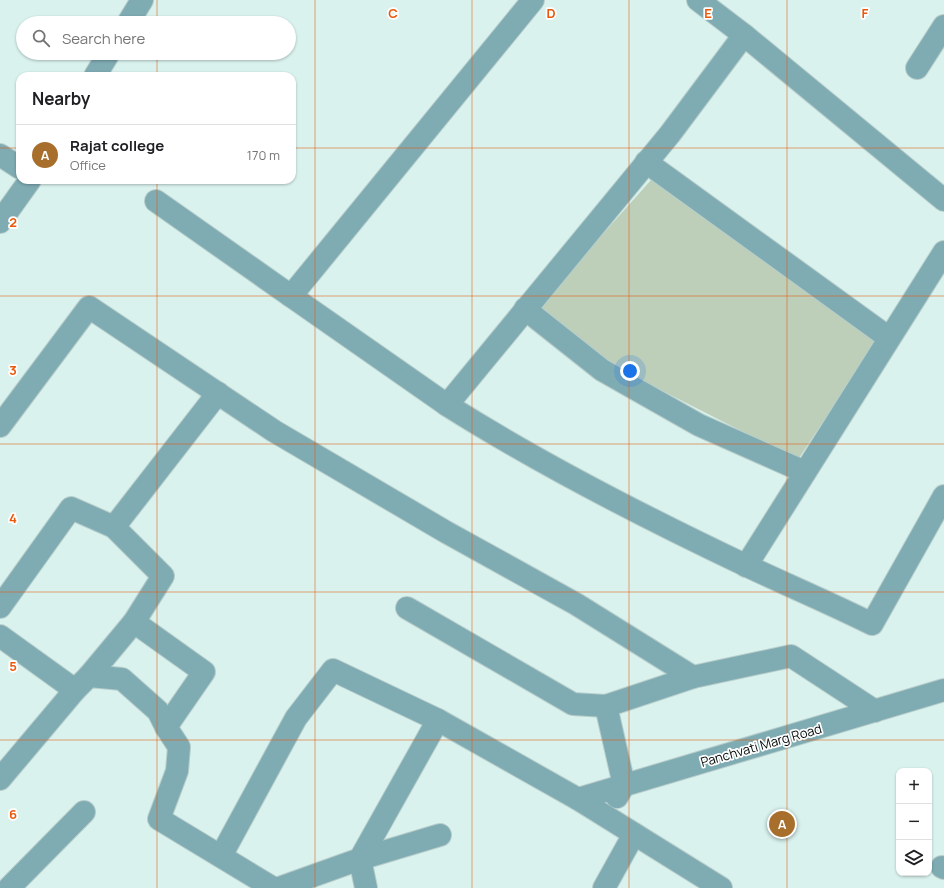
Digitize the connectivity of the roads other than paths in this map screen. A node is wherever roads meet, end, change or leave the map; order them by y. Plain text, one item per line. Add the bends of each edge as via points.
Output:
1 (142, 0) edge
2 (533, 0) edge
3 (698, 0) edge
4 (132, 16) edge
5 (944, 26) edge
6 (744, 35) junction
7 (105, 60) edge
8 (918, 68) dead end
9 (97, 72) edge
10 (0, 155) edge
11 (646, 162) junction
12 (16, 165) edge
13 (27, 184) edge
14 (944, 200) edge
15 (156, 201) dead end
16 (0, 222) edge
17 (944, 252) edge
18 (291, 296) junction
19 (525, 310) junction
20 (889, 338) junction
21 (218, 393) junction
22 (447, 405) junction
23 (0, 426) edge
24 (805, 472) junction
25 (944, 496) edge
26 (114, 527) junction
27 (746, 566) junction
28 (0, 607) edge
29 (407, 608) dead end
30 (134, 622) junction
31 (0, 636) edge
32 (693, 677) junction
33 (82, 683) junction
34 (944, 690) edge
35 (606, 706) junction
36 (875, 711) junction
37 (438, 720) junction
38 (166, 727) junction
39 (0, 779) edge
40 (624, 785) junction
41 (578, 798) junction
42 (84, 812) dead end
43 (606, 816) junction
44 (634, 834) junction
45 (440, 835) dead end
46 (221, 856) junction
47 (360, 859) junction
48 (9, 888) edge
49 (273, 888) edge
50 (279, 888) edge
51 (366, 888) edge
52 (604, 888) edge
53 (721, 888) edge

1 - 4 street
2 - 18 street
3 - 6 street
5 - 8 street
6 - 11 street
6 - 14 street
7 - 9 street
10 - 12 street
11 - 19 street
11 - 20 street
13 - 16 street
15 - 18 street
17 - 20 street
18 - 22 street
19 - 22 street
19 - 24 street via 602,370 699,425
20 - 24 street
21 - 23 street via 89,307
21 - 26 street
21 - 32 street via 274,431 446,532 576,604
22 - 27 street via 582,484
24 - 27 street
25 - 27 street via 872,624
26 - 28 street via 71,508
26 - 30 street via 163,576
29 - 35 street via 573,704
30 - 33 street
30 - 38 street via 204,672
31 - 33 street
32 - 35 street
32 - 36 street via 791,656
33 - 38 street via 122,679 158,711
33 - 39 street
34 - 36 street, Panchvati Marg Road
35 - 40 street
36 - 40 street, Panchvati Marg Road
37 - 41 street
37 - 46 street via 333,670 296,718
37 - 47 street
38 - 46 street via 179,747 177,772 159,819
40 - 41 street, Panchvati Marg Road
40 - 43 street
41 - 43 street
42 - 48 street
43 - 44 street
44 - 52 street
44 - 53 street
45 - 47 street
46 - 49 street
47 - 50 street
47 - 51 street

